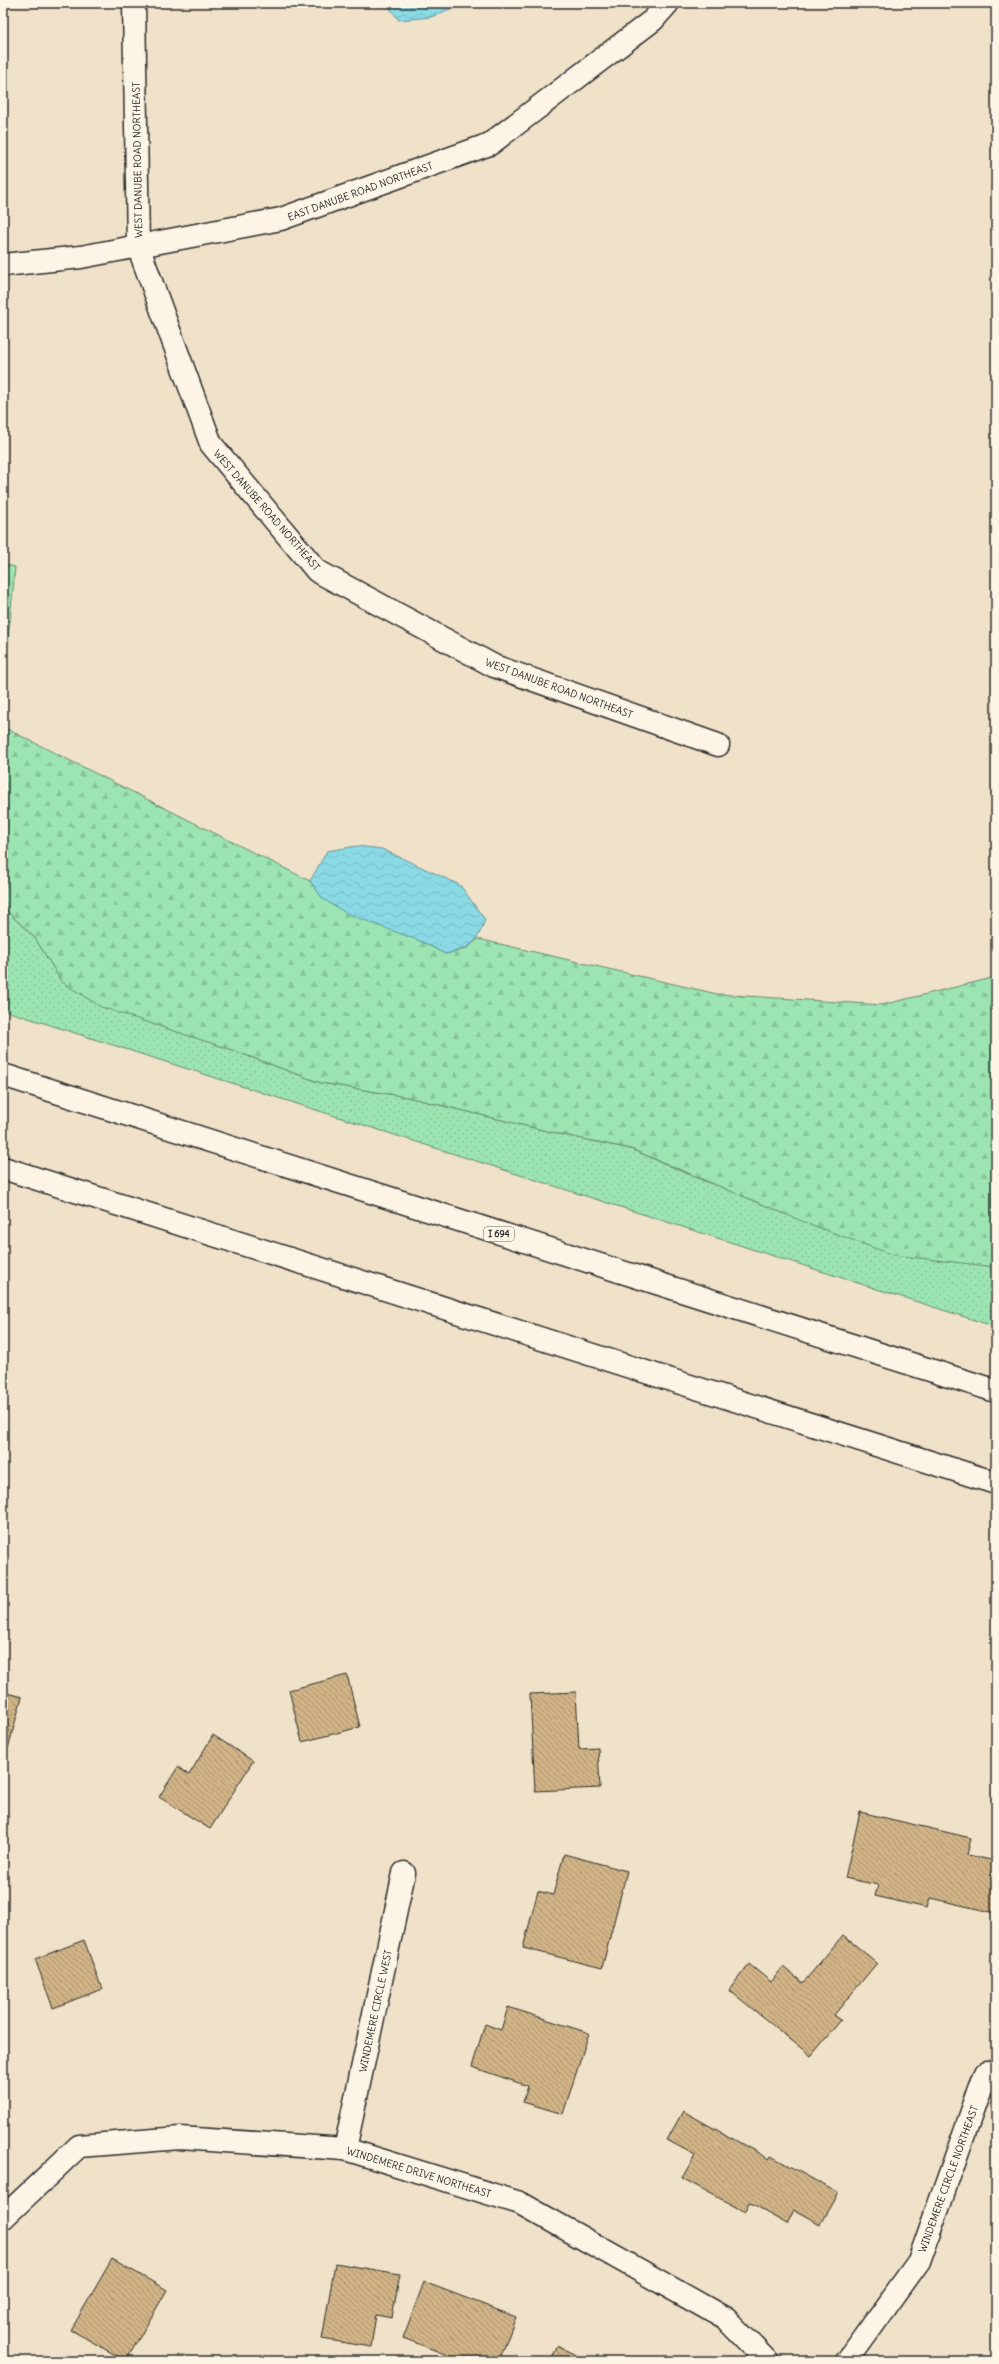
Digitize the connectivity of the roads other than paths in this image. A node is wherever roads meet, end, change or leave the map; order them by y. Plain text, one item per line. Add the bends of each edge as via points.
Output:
1 (134, 3) edge
2 (668, 3) edge
3 (138, 246) junction
4 (3, 265) edge
5 (718, 745) dead end
6 (3, 1075) edge
7 (3, 1168) edge
8 (996, 1391) edge
9 (996, 1483) edge
10 (404, 1873) dead end
11 (986, 2072) dead end
12 (345, 2149) junction
13 (3, 2218) edge
14 (767, 2361) edge
15 (847, 2361) edge

1 - 3 main road, WEST DANUBE ROAD NORTHEAST
2 - 3 main road, EAST DANUBE ROAD NORTHEAST via 653,20 490,144 281,219
3 - 4 main road, EAST DANUBE ROAD NORTHEAST via 81,257
3 - 5 main road, WEST DANUBE ROAD NORTHEAST via 211,444 316,571 494,666
6 - 8 main road, I 694
7 - 9 main road
10 - 12 main road, WINDEMERE CIRCLE WEST
11 - 15 main road, WINDEMERE CIRCLE NORTHEAST via 919,2261
12 - 13 main road, WINDEMERE DRIVE NORTHEAST via 180,2138 79,2146
12 - 14 main road, WINDEMERE DRIVE NORTHEAST via 520,2203 726,2319

